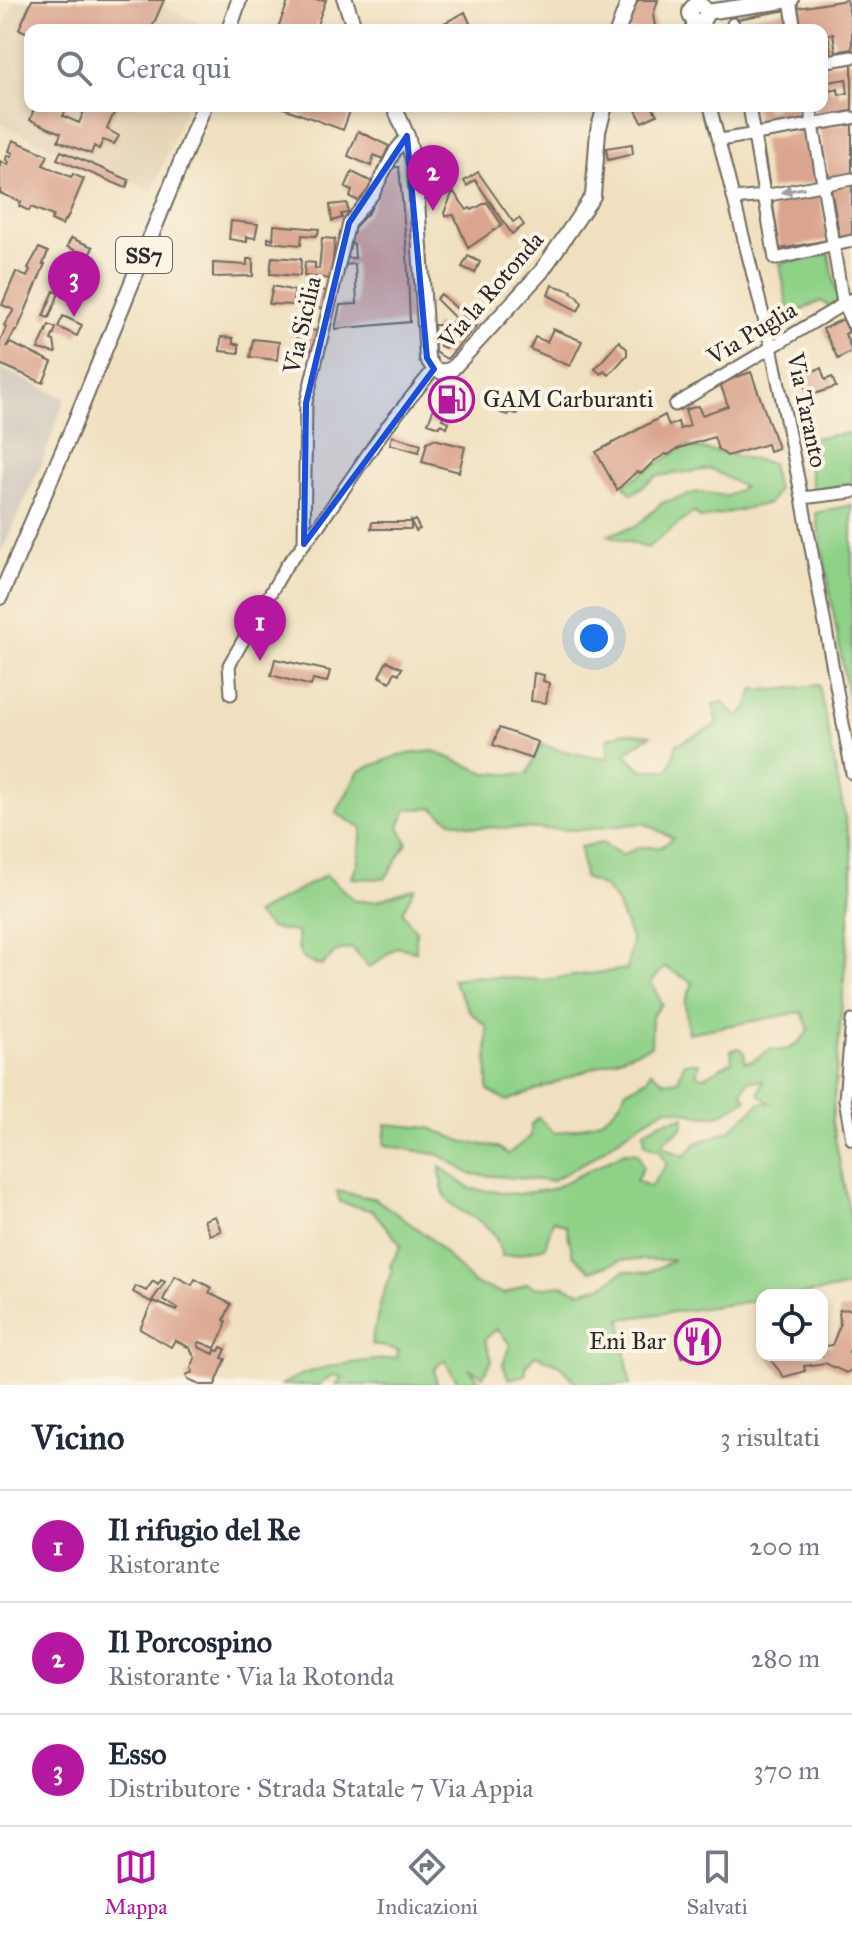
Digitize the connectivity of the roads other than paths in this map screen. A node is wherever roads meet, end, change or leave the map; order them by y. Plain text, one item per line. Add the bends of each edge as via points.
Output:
1 (239, 0) edge
2 (345, 0) edge
3 (629, 0) edge
4 (790, 0) edge
5 (696, 14) edge
6 (231, 24) edge
7 (353, 24) edge
8 (620, 24) edge
9 (794, 24) edge
10 (852, 57) edge
11 (828, 61) edge
12 (202, 112) edge
13 (397, 112) edge
14 (603, 112) edge
15 (712, 112) edge
16 (750, 112) edge
17 (811, 112) edge
18 (852, 118) edge
19 (813, 125) junction
20 (407, 136) junction
21 (754, 136) junction
22 (720, 140) junction
23 (852, 179) edge
24 (823, 185) junction
25 (764, 196) junction
26 (734, 199) junction
27 (852, 241) edge
28 (834, 244) junction
29 (847, 301) edge
30 (852, 323) edge
31 (771, 346) junction
32 (434, 369) junction
33 (675, 405) dead end
34 (852, 492) edge
35 (802, 498) junction
36 (304, 544) junction
37 (0, 597) edge
38 (231, 694) dead end
39 (852, 773) edge
40 (852, 1021) edge
41 (852, 1139) edge

1 - 6 main road
2 - 7 main road
3 - 8 main road
4 - 5 main road
4 - 9 street
10 - 11 street
12 - 37 main road, SS7
13 - 20 main road, Via la Rotonda
14 - 32 main road, Via la Rotonda via 593,196 565,239 452,369
15 - 22 street, Via Taranto
16 - 21 street
17 - 19 street
18 - 19 street
19 - 21 street
19 - 24 street
20 - 32 main road, Via la Rotonda via 415,169 427,358
20 - 36 street, Via Sicilia via 349,223 306,403
21 - 22 street
21 - 25 street
22 - 26 street, Via Taranto
23 - 24 street
24 -> 25 street
24 - 28 street
25 - 26 street
25 - 28 street via 775,259
26 - 31 street, Via Taranto
27 - 28 street
28 - 29 street
29 - 30 street
29 - 31 street, Via Puglia
31 - 33 street, Via Puglia
31 - 35 street, Via Taranto
32 - 36 street
34 - 35 street
35 - 39 street, Via Taranto
36 - 38 street via 229,665
40 - 41 street via 845,1099

